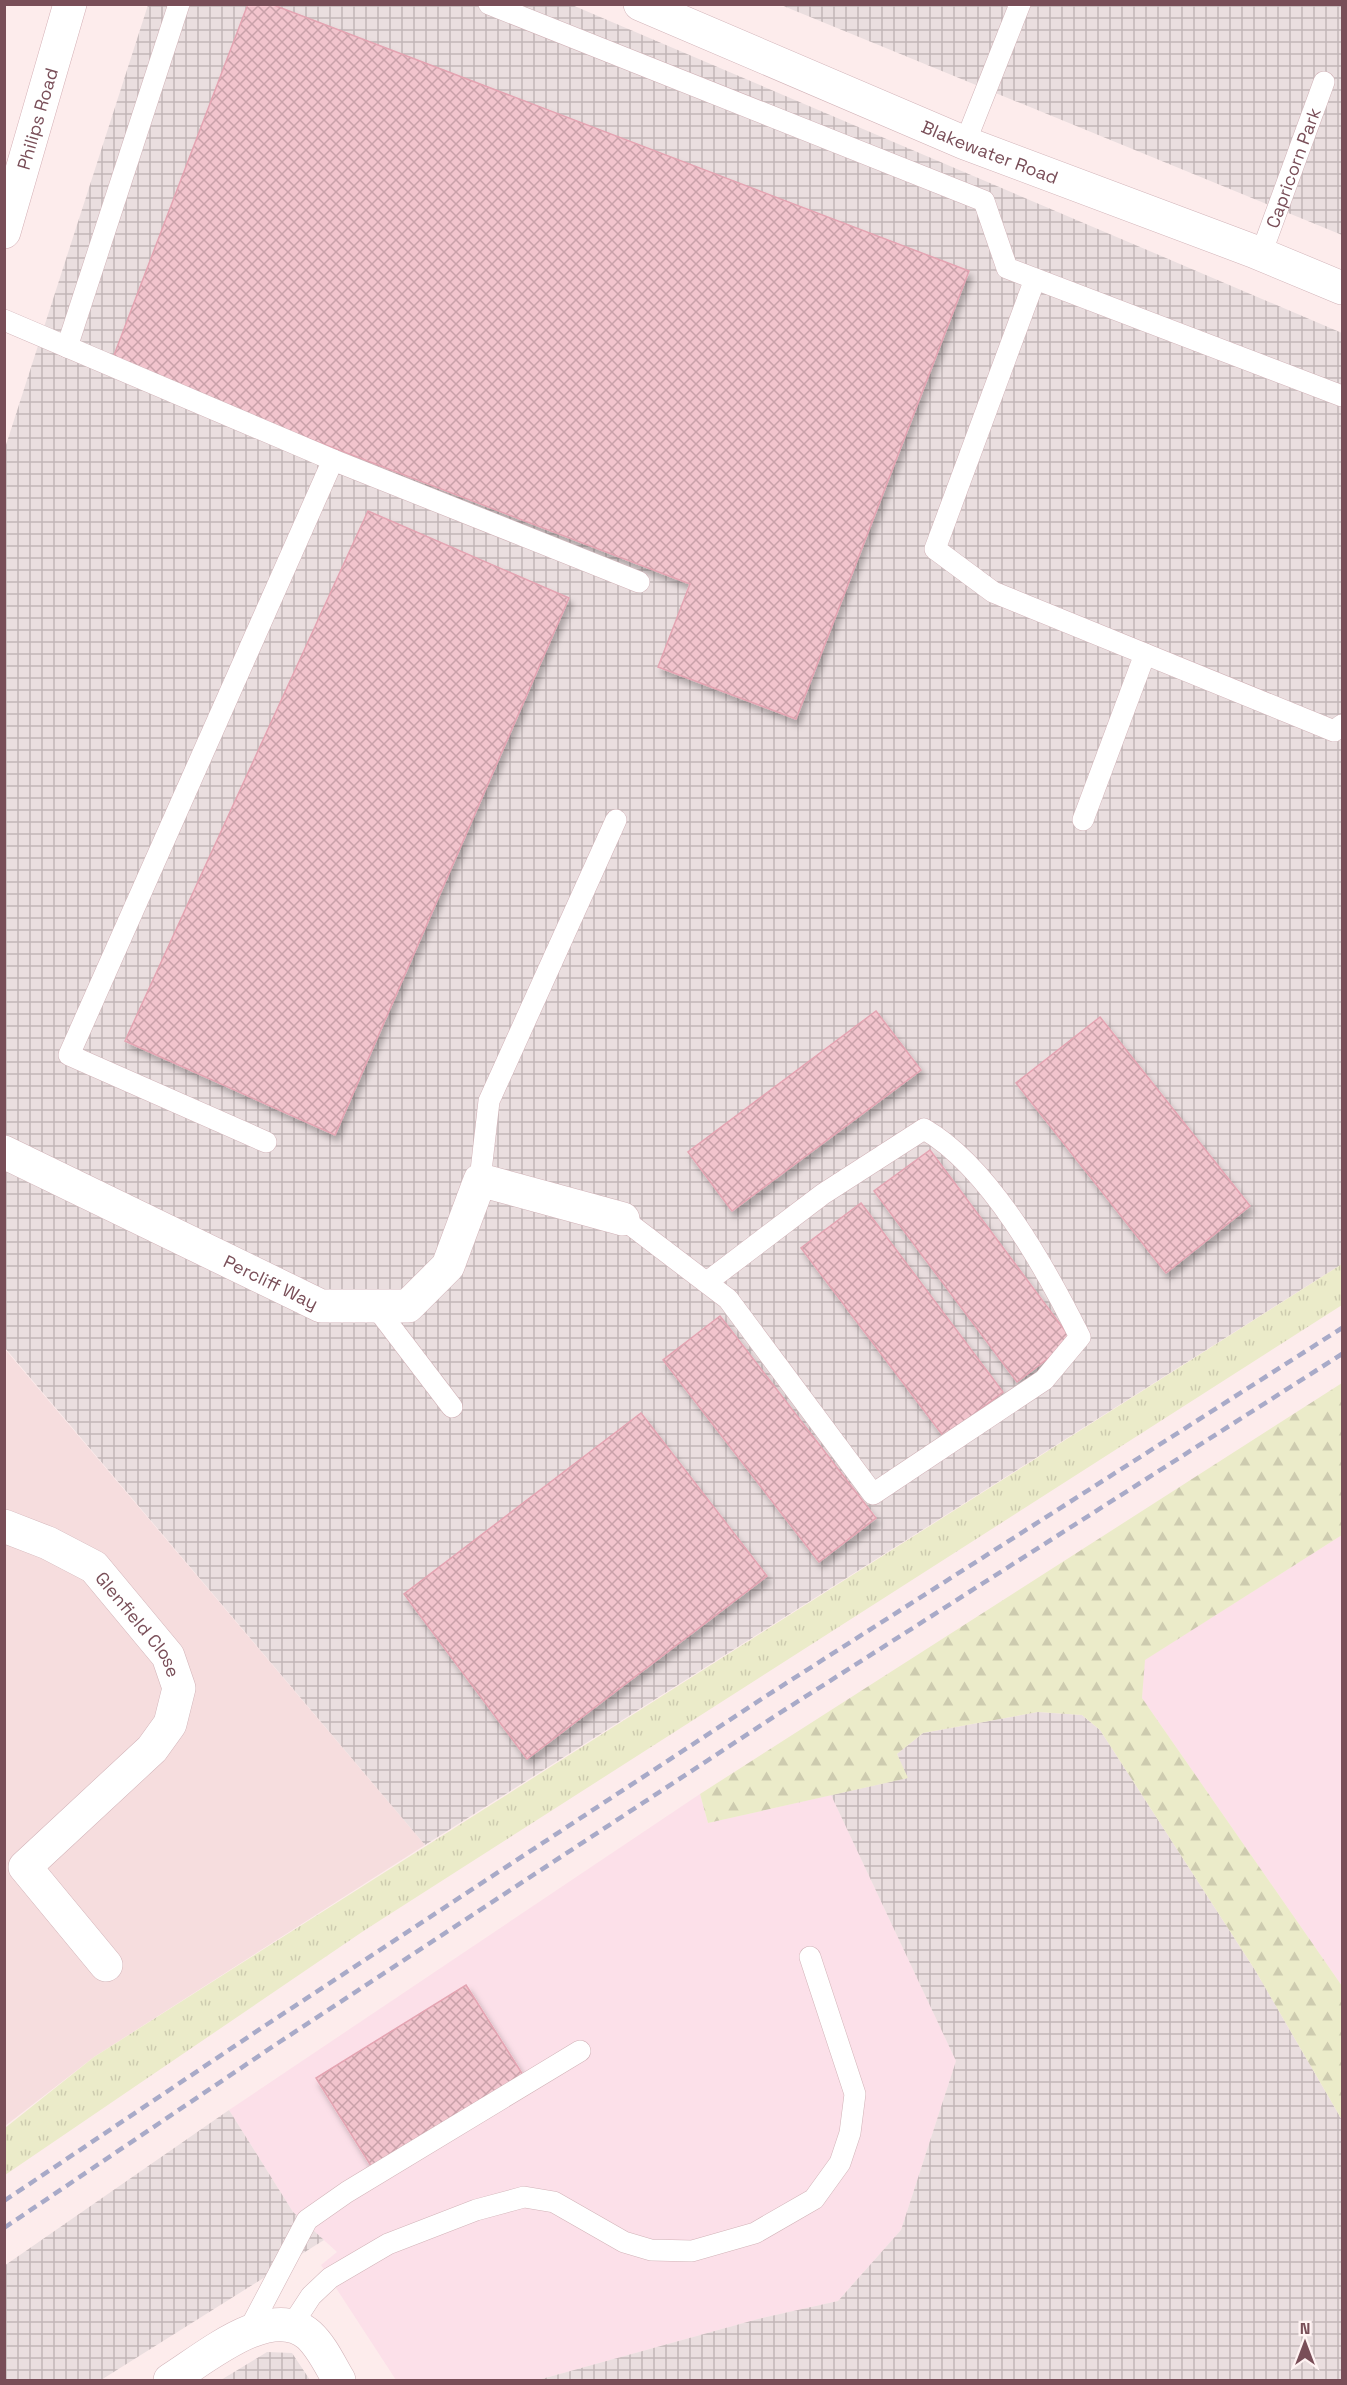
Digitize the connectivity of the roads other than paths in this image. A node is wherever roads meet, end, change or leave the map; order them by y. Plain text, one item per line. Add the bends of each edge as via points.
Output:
1 (70, 4) edge
2 (179, 4) edge
3 (489, 4) edge
4 (640, 4) edge
5 (1020, 4) edge
6 (1324, 82) dead end
7 (965, 143) junction
8 (4, 232) edge
9 (1261, 254) junction
10 (1035, 279) junction
11 (1342, 288) edge
12 (4, 320) edge
13 (67, 346) junction
14 (1342, 396) edge
15 (333, 460) junction
16 (639, 582) dead end
17 (1145, 654) junction
18 (1342, 725) edge
19 (616, 820) dead end
20 (1083, 820) dead end
21 (266, 1142) dead end
22 (4, 1152) edge
23 (480, 1180) junction
24 (623, 1219) joint
25 (706, 1282) junction
26 (375, 1306) junction
27 (452, 1407) dead end
28 (4, 1526) edge
29 (15, 1873) edge
30 (810, 1957) dead end
31 (106, 1965) dead end
32 (580, 2051) dead end
33 (292, 2325) junction
34 (248, 2332) junction
35 (170, 2380) edge
36 (339, 2380) edge

1 - 8 street, Philips Road
2 - 13 lane
3 - 10 lane via 984,201 1006,268
4 - 7 street, Blakewater Road
5 - 7 lane
6 - 9 lane, Capricorn Park
7 - 9 street, Blakewater Road
9 - 11 street, Blakewater Road
10 - 14 lane
10 - 17 lane via 935,549 993,592
12 - 13 lane
13 - 15 lane
15 - 16 lane
15 - 21 lane via 69,1055
17 - 18 lane via 1334,731
17 - 20 lane
19 - 23 lane via 489,1101
22 - 26 street, Percliff Way via 321,1306
23 - 24 street
23 - 26 street, Percliff Way via 448,1266 408,1306
24 - 25 lane
25 - 25 lane via 728,1299 873,1494 1044,1380 1080,1337 1052,1282 1005,1209 947,1142 924,1129 823,1194
26 - 27 lane
28 - 29 street, Glenfield Close via 48,1542 94,1567 168,1656 179,1688 170,1724 152,1749
29 - 31 street, Glenfield Close
30 - 33 lane via 855,2094 850,2133 840,2163 814,2199 755,2234 692,2251 651,2250 624,2242 554,2202 524,2197 476,2210 388,2244 330,2278 311,2296
32 - 34 lane via 307,2220
33 - 34 street via 273,2323
33 - 36 street via 308,2334
34 - 35 street

